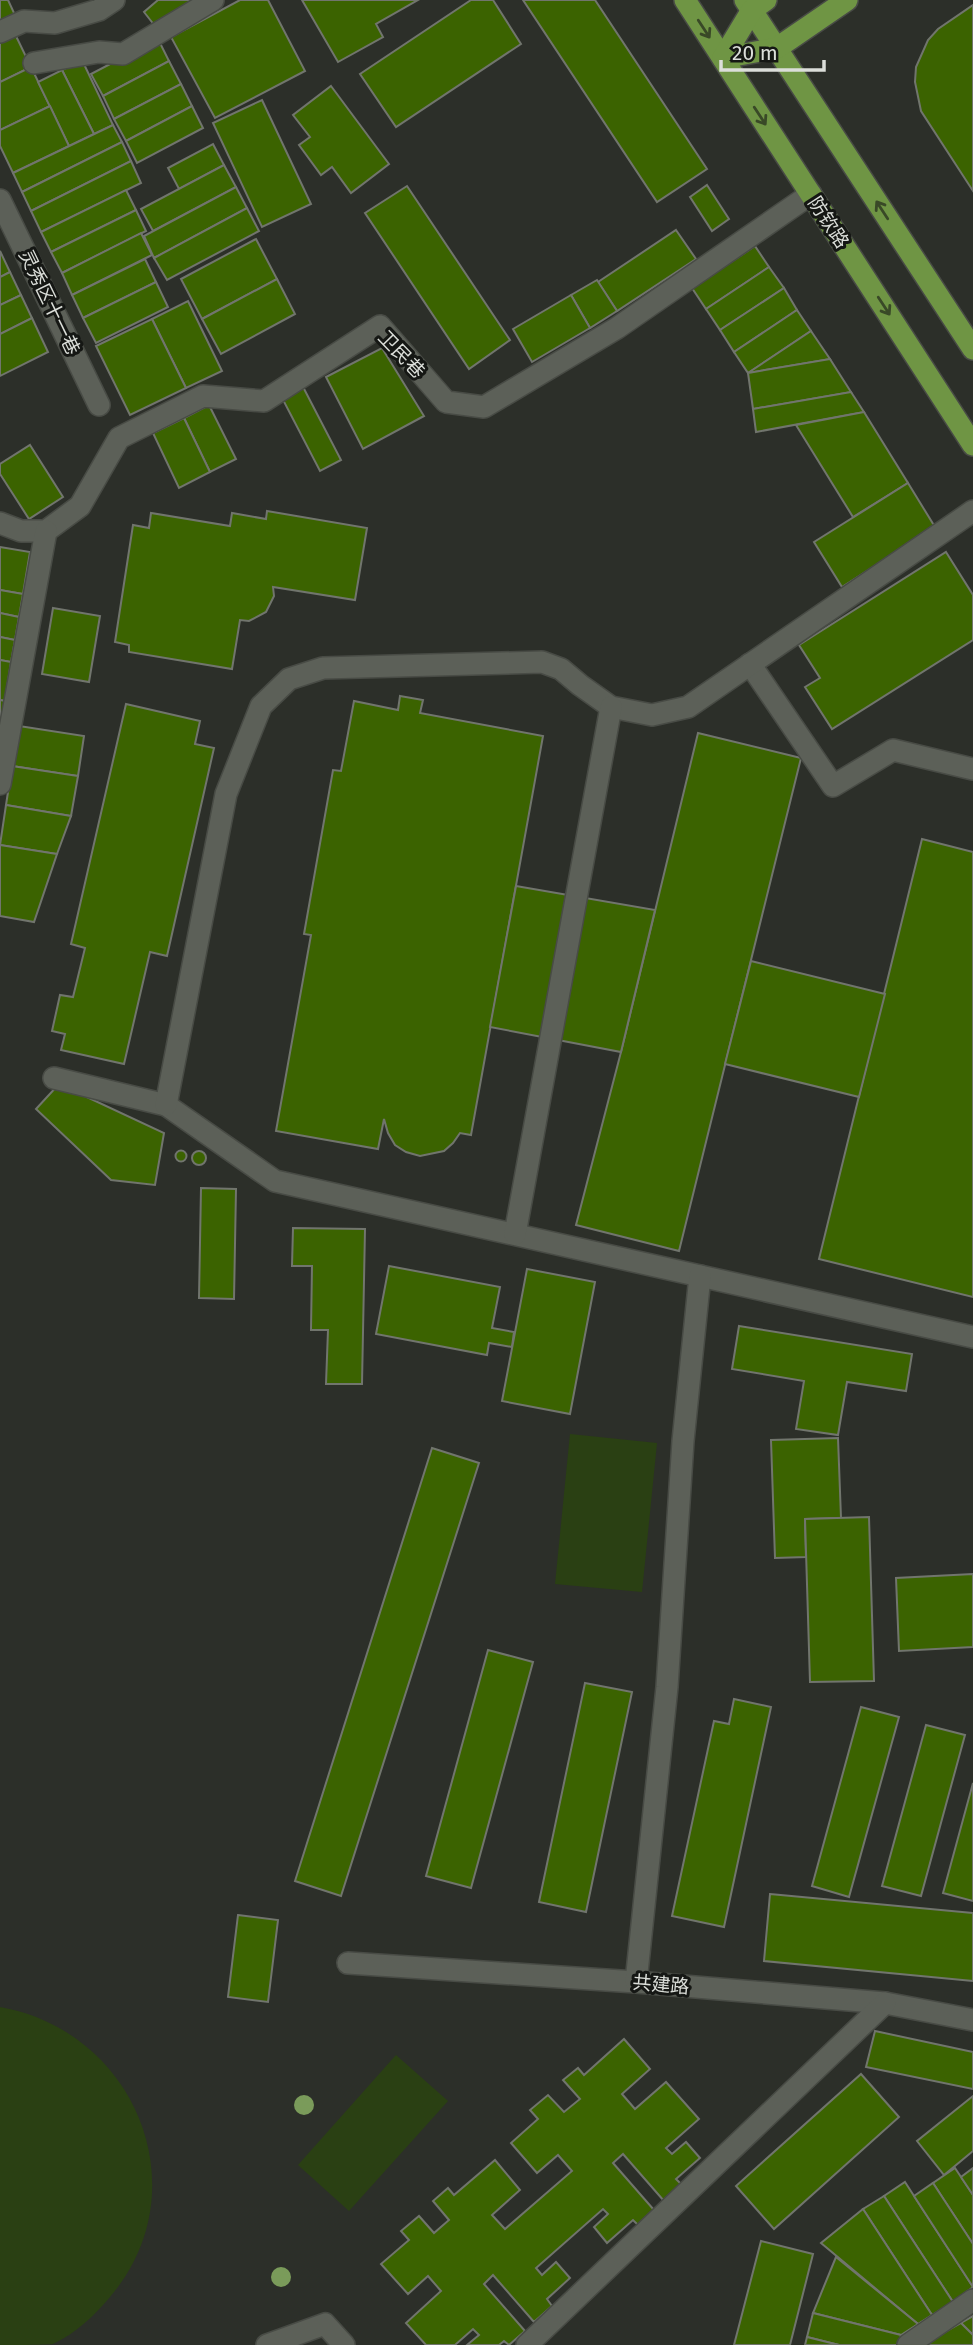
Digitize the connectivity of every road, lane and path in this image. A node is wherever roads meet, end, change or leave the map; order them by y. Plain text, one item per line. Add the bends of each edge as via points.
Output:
1 (114, 0) edge
2 (213, 0) edge
3 (685, 0) edge
4 (847, 0) edge
5 (754, 3) edge
6 (0, 32) edge
7 (778, 48) junction
8 (723, 58) junction
9 (34, 63) dead end
10 (811, 194) junction
11 (0, 200) edge
12 (973, 349) edge
13 (99, 405) dead end
14 (973, 444) edge
15 (973, 512) edge
16 (0, 523) edge
17 (46, 531) junction
18 (750, 664) junction
19 (611, 707) junction
20 (973, 769) edge
21 (0, 784) edge
22 (54, 1078) dead end
23 (166, 1105) junction
24 (515, 1234) junction
25 (700, 1276) junction
26 (973, 1337) edge
27 (348, 1963) dead end
28 (636, 1982) junction
29 (885, 2003) junction
30 (973, 2020) edge
31 (973, 2300) edge
32 (267, 2345) edge
33 (344, 2345) edge
34 (527, 2345) edge
35 (908, 2345) edge

1 - 6 street via 99,10 55,23 24,21
2 - 9 street via 123,54 99,52
3 -> 8 main road, 防钦路
4 - 7 main road
5 - 7 main road
5 - 8 main road
7 - 8 main road
12 -> 7 main road
8 -> 10 main road, 防钦路
10 -> 14 main road, 防钦路
10 - 17 street, 卫民巷 via 617,328 484,407 446,402 380,326 264,401 203,396 119,438 80,506
11 - 13 street, 灵秀区十一巷
15 - 18 street
16 - 17 street via 21,531
17 - 21 street
18 - 19 street via 688,707 652,715
18 - 20 street via 833,786 893,750
19 - 23 street via 561,669 542,662 323,668 289,679 261,706 226,794
19 - 24 street
22 - 23 street
23 - 24 street via 275,1181
24 - 25 street
25 - 26 street
25 - 28 street via 683,1441 667,1687
27 - 28 street, 共建路
28 - 29 street, 共建路
29 - 30 street, 共建路
29 - 34 street
31 - 35 street
32 - 33 street via 325,2324

